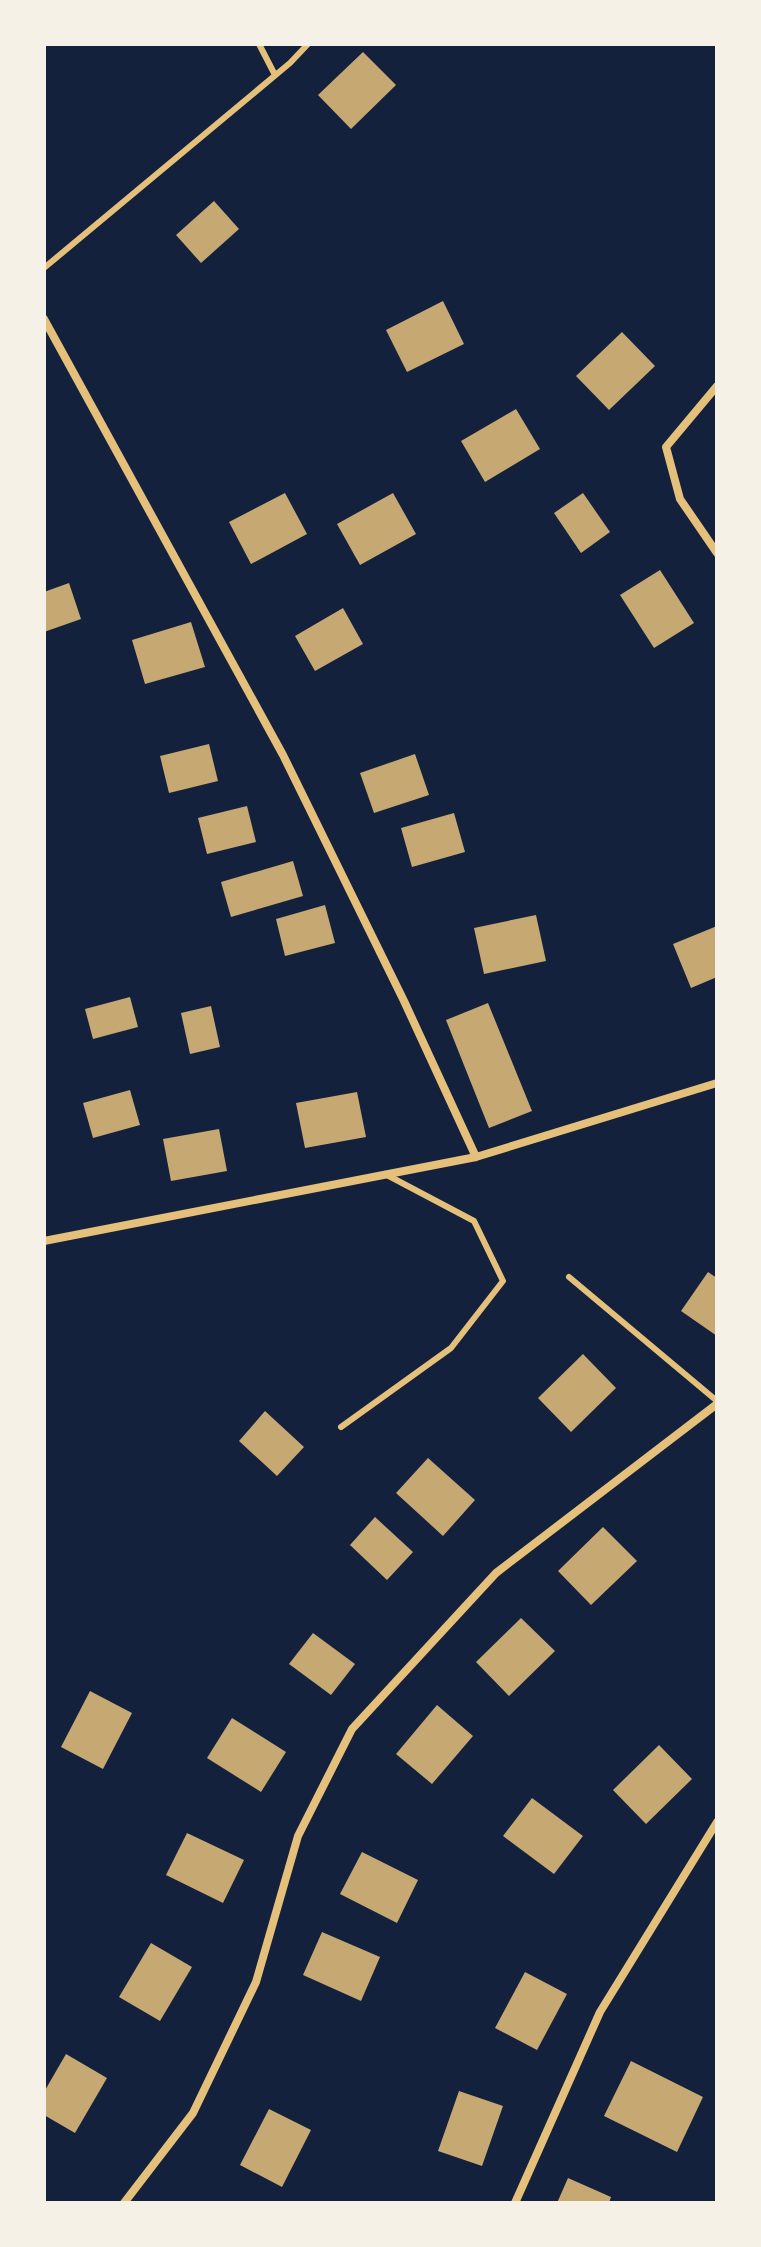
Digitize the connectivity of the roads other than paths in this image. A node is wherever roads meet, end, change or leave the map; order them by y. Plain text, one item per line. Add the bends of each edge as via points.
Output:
1 (259, 44) edge
2 (308, 44) edge
3 (275, 75) junction
4 (44, 268) edge
5 (44, 319) edge
6 (717, 386) edge
7 (717, 553) edge
8 (717, 1083) edge
9 (476, 1157) junction
10 (385, 1174) junction
11 (44, 1241) edge
12 (569, 1277) dead end
13 (717, 1403) edge
14 (341, 1427) dead end
15 (717, 1822) edge
16 (124, 2203) edge
17 (515, 2203) edge

1 - 3 lane
2 - 3 lane
3 - 4 lane
5 - 9 street via 283,755
6 - 7 street via 666,447 680,499
8 - 9 street
9 - 10 street
10 - 11 street
10 - 14 lane via 474,1221 503,1281 451,1348
12 - 13 lane
13 - 16 street via 496,1573 352,1729 298,1836 256,1982 193,2113
15 - 17 street via 600,2012

